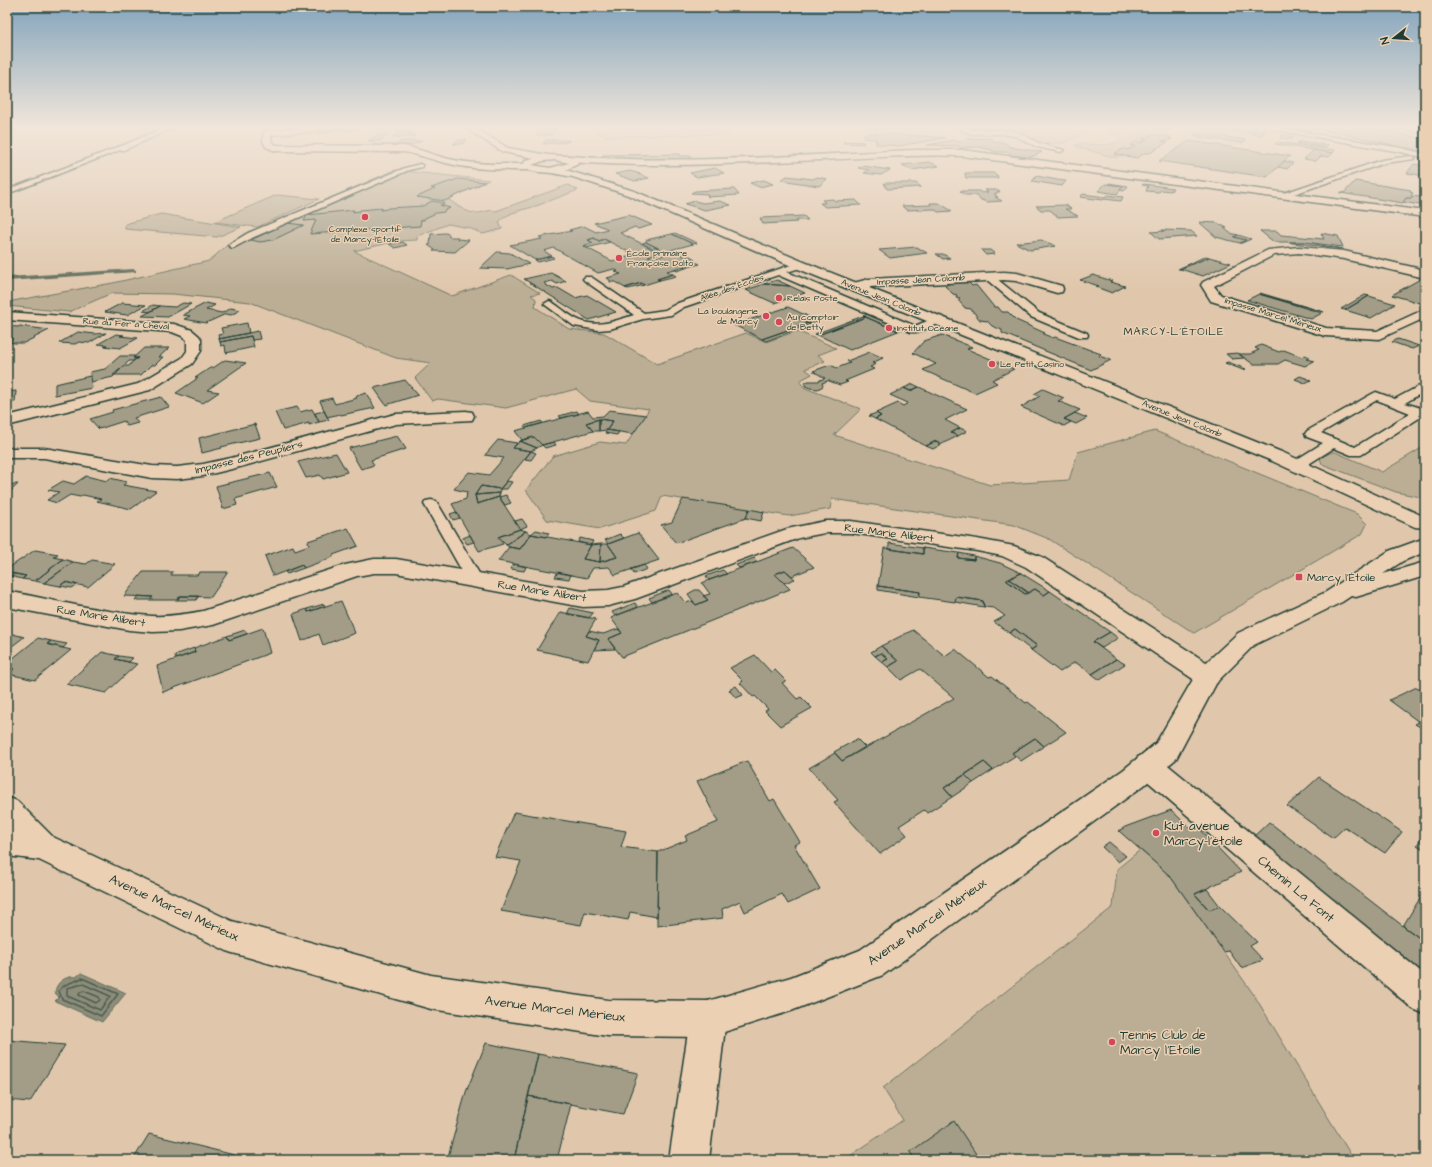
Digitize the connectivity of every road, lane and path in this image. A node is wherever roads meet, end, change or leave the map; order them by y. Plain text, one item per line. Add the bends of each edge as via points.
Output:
1 (37, 180) edge
2 (379, 180) edge
3 (602, 180) edge
4 (1173, 180) edge
5 (1326, 180) edge
6 (7, 192) edge
7 (1282, 195) junction
8 (1425, 214) edge
9 (232, 245) dead end
10 (800, 265) junction
11 (778, 272) junction
12 (1425, 274) edge
13 (989, 277) junction
14 (588, 279) dead end
15 (855, 287) junction
16 (1057, 289) dead end
17 (549, 304) dead end
18 (1425, 313) edge
19 (7, 316) edge
20 (642, 316) junction
21 (937, 320) junction
22 (1083, 335) dead end
23 (1425, 386) edge
24 (1396, 403) junction
25 (466, 416) dead end
26 (8, 422) edge
27 (1333, 443) junction
28 (7, 452) edge
29 (1278, 457) junction
30 (1299, 464) junction
31 (430, 504) dead end
32 (1424, 526) edge
33 (1425, 569) edge
34 (475, 580) junction
35 (1334, 597) junction
36 (7, 599) edge
37 (1208, 676) junction
38 (1148, 765) junction
39 (7, 810) edge
40 (7, 843) edge
41 (42, 847) junction
42 (1425, 997) edge
43 (708, 1019) junction
44 (689, 1160) edge

1 - 6 lane
2 - 9 lane
3 - 10 street, Avenue Jean Colomb
4 - 7 street
5 - 7 lane
7 - 8 street
10 - 11 lane, Allée des Écoles
10 - 15 street, Avenue Jean Colomb
11 - 20 lane, Allée des Écoles via 681,305 668,313
11 - 21 lane via 915,330
12 - 18 street, Impasse Marcel Mérieux via 1344,255 1299,250 1272,252 1207,284 1216,298 1325,332 1379,334
13 - 15 street, Impasse Jean Colomb via 902,280
13 - 16 street, Impasse Jean Colomb via 1017,277
13 - 22 lane via 1035,315
14 - 20 lane
15 - 21 street, Avenue Jean Colomb
17 - 20 lane, Allée des Écoles via 578,324 598,328
19 - 26 street, Rue du Fer à Cheval via 174,328 194,339 194,351 187,361 144,387
21 - 29 street, Avenue Jean Colomb
23 - 24 lane
24 - 27 lane via 1376,396 1311,434
24 - 27 lane via 1420,412 1356,452
25 - 28 street, Impasse des Peupliers via 395,419 234,463 177,473 152,472 50,453
27 - 30 lane
29 - 30 street, Avenue Jean Colomb
29 - 32 street, Avenue Jean Colomb via 1397,510
30 - 32 street, Avenue Jean Colomb via 1374,489
31 - 34 lane
32 - 35 street, Avenue Marcel Mérieux via 1396,556
33 - 35 street, Avenue Marcel Mérieux
34 - 36 street, Rue Marie Alibert via 396,566 374,566 353,570 205,618 180,623 129,622
34 - 37 street, Rue Marie Alibert via 583,599 608,598 627,594 794,534 825,527 851,527 977,545 1007,551 1034,562
35 - 37 street, Avenue Marcel Mérieux via 1246,639
37 - 38 street, Avenue Marcel Mérieux via 1166,751
38 - 42 street, Chemin La Font
38 - 43 street, Avenue Marcel Mérieux via 871,963 791,994
39 - 41 street, Avenue Marcel Mérieux
40 - 41 street, Avenue Marcel Mérieux
41 - 43 street, Avenue Marcel Mérieux via 229,936 430,992 608,1018
43 - 44 street

